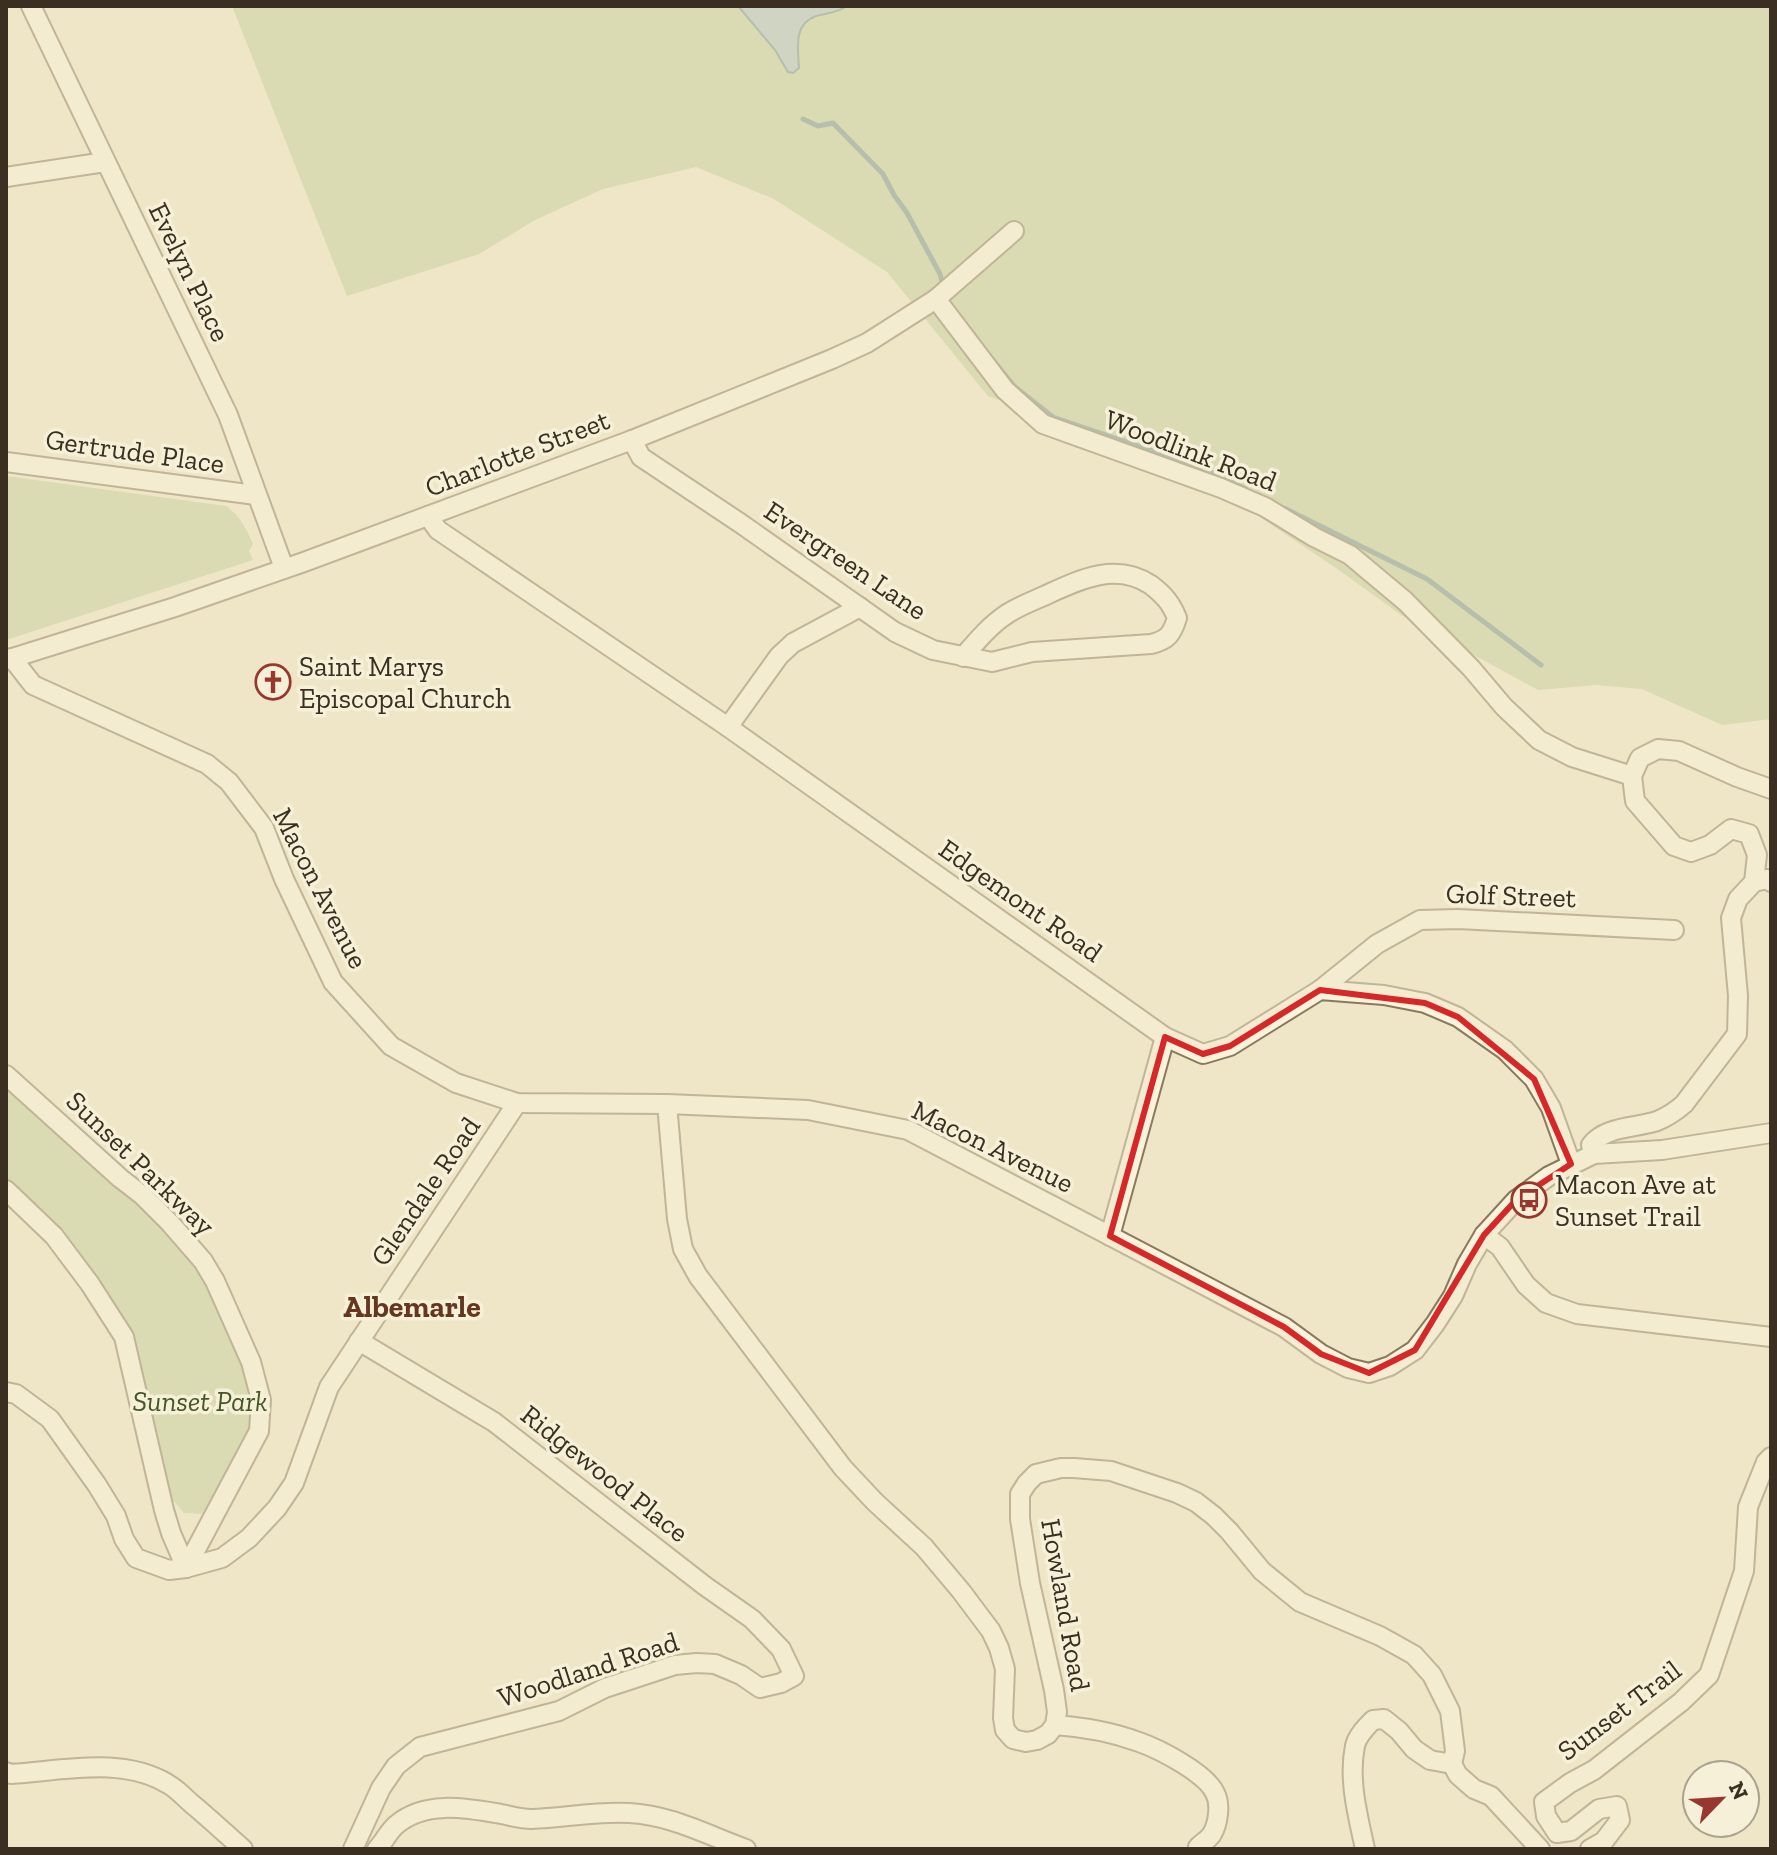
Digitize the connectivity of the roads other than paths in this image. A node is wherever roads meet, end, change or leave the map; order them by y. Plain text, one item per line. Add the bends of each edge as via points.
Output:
1 (31, 6) edge
2 (105, 162) junction
3 (6, 177) edge
4 (1014, 231) dead end
5 (936, 299) junction
6 (632, 440) junction
7 (6, 462) edge
8 (256, 495) junction
9 (428, 516) junction
10 (284, 568) junction
11 (860, 607) junction
12 (963, 657) junction
13 (9, 659) edge
14 (728, 727) junction
15 (1632, 776) junction
16 (1771, 789) edge
17 (1763, 882) edge
18 (1674, 930) dead end
19 (1320, 990) junction
20 (1165, 1037) junction
21 (6, 1075) edge
22 (517, 1103) junction
23 (667, 1104) junction
24 (1771, 1133) edge
25 (1594, 1154) junction
26 (1571, 1164) junction
27 (6, 1190) edge
28 (1484, 1235) junction
29 (1110, 1236) junction
30 (1771, 1337) edge
31 (359, 1341) junction
32 (6, 1392) edge
33 (1771, 1457) edge
34 (186, 1568) junction
35 (794, 1676) joint
36 (1055, 1725) junction
37 (1452, 1764) junction
38 (6, 1772) edge
39 (1198, 1847) dead end
40 (243, 1849) edge
41 (353, 1849) edge
42 (377, 1849) edge
43 (746, 1849) edge
44 (1365, 1849) edge
45 (1540, 1849) edge
46 (1590, 1849) edge

1 - 2 street, Evelyn Place
2 - 3 street
2 - 8 street, Evelyn Place via 228,415
4 - 5 street, Charlotte Street
5 - 6 street, Charlotte Street via 867,343
5 - 15 street, Woodlink Road via 1005,390 1043,424 1221,488 1350,555 1405,601 1539,740
6 - 9 street, Charlotte Street
6 - 11 street, Evergreen Lane via 641,457
7 - 8 street, Gertrude Place
8 - 10 street, Evelyn Place
9 - 10 street, Charlotte Street
9 - 14 street, Edgemont Road via 438,530
10 - 13 street, Charlotte Street
11 - 12 street, Evergreen Lane via 895,632
11 - 14 street via 793,643
12 - 12 street, Evergreen Lane via 1007,614 1109,573 1140,578 1171,602 1177,618 1163,641 1151,644 1032,652 992,662
13 - 22 street, Macon Avenue via 33,685 207,764 229,782 264,828 333,982 391,1046 456,1083
14 - 20 street, Edgemont Road
15 - 16 street via 1640,758 1658,749 1679,751
15 - 17 street via 1635,801 1674,846 1691,852 1731,829 1749,834
17 - 25 street via 1738,899 1731,918 1737,1034 1676,1111 1600,1137 1591,1145
18 - 19 street, Golf Street via 1420,920 1377,944
19 - 20 street, Edgemont Road via 1230,1046 1203,1054
19 - 26 street via 1425,1003 1470,1025 1534,1079 1551,1108
20 - 29 street
21 - 34 street, Sunset Parkway via 142,1195 203,1261 251,1362 261,1400 259,1431
22 - 23 street, Macon Avenue
22 - 31 street, Glendale Road
23 - 29 street, Macon Avenue via 808,1110 908,1130
23 - 36 street, Howland Road via 677,1219 683,1249 698,1276 843,1468 924,1547 991,1631 1005,1669 1005,1730 1026,1742 1048,1734
24 - 25 street, Macon Avenue via 1662,1150
25 - 26 street, Macon Avenue
26 - 28 street, Macon Avenue via 1516,1200
27 - 34 street via 54,1236 124,1337 164,1510
28 - 29 street, Macon Avenue via 1453,1296 1415,1350 1369,1373 1321,1354 1284,1327
28 - 30 street via 1546,1303 1577,1314
31 - 34 street, Glendale Road via 329,1387 294,1483 277,1508 222,1558
31 - 35 street, Ridgewood Place via 494,1422 752,1619 781,1649
32 - 34 street via 50,1419 97,1485 136,1558 169,1570
33 - 46 street, Sunset Trail via 1748,1507 1744,1571 1709,1675 1594,1770 1544,1802 1557,1833 1571,1831 1599,1809 1617,1806 1620,1820
35 - 41 street, Woodland Road via 760,1688 715,1664 675,1665 605,1688 559,1711 420,1747 396,1766 381,1788
36 - 37 street, Howland Road via 1054,1690 1030,1583 1020,1494 1036,1474 1047,1470 1111,1471 1196,1502 1300,1602 1414,1655 1432,1675 1450,1711
36 - 39 street, Howland Road via 1141,1742 1203,1779 1216,1793 1218,1815 1211,1835
37 - 44 street via 1430,1760 1384,1719 1373,1720 1355,1744 1353,1790
37 - 45 street via 1474,1789 1491,1796
38 - 40 street via 94,1766 148,1774 170,1784
42 - 43 street via 408,1816 459,1808 528,1819 632,1813 688,1825

